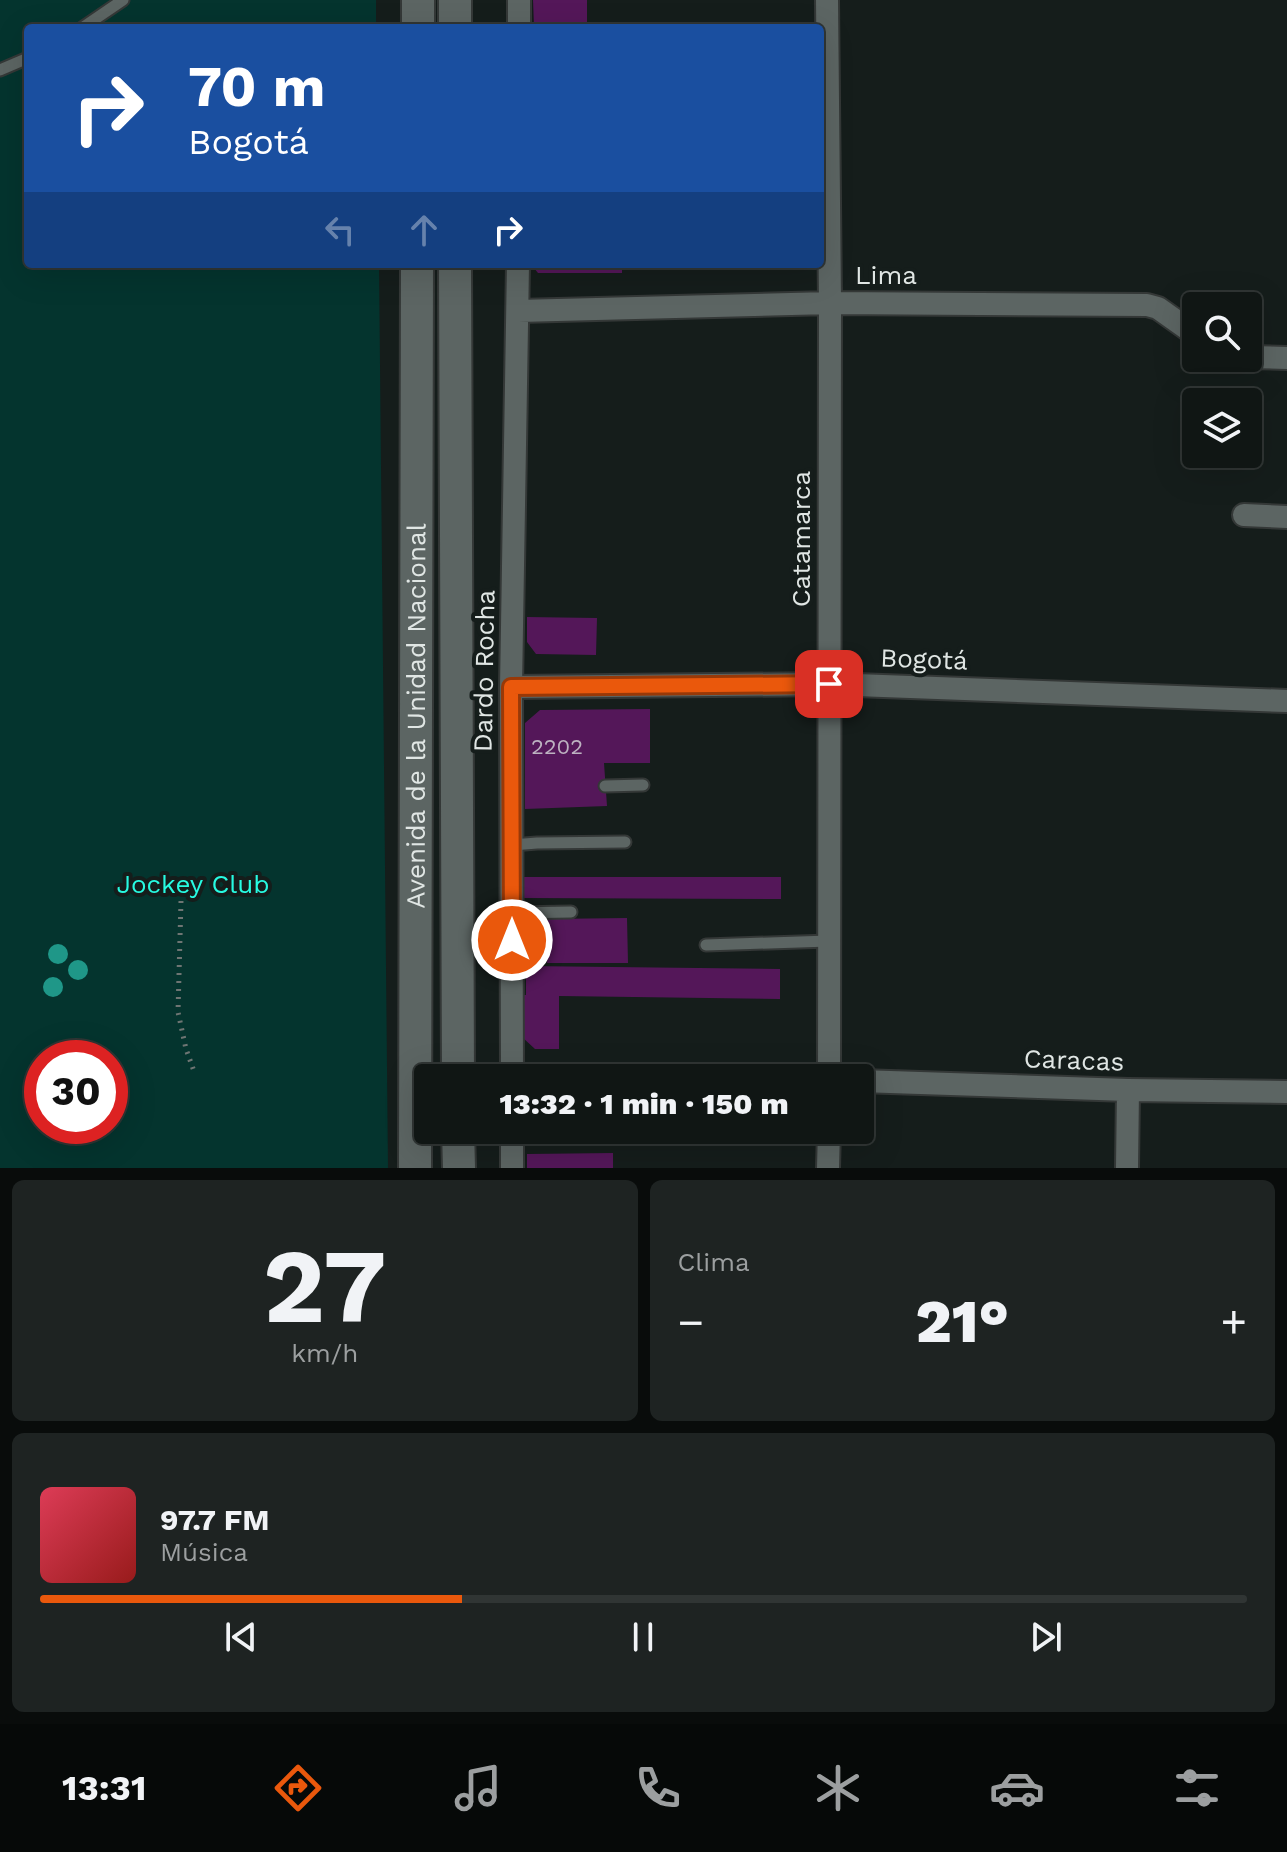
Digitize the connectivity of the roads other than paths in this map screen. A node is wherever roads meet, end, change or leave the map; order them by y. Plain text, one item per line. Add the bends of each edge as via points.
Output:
1 (123, 0) edge
2 (418, 0) edge
3 (455, 0) edge
4 (519, 0) edge
5 (827, 0) edge
6 (88, 24) edge
7 (418, 24) edge
8 (455, 24) edge
9 (519, 24) edge
10 (24, 60) edge
11 (0, 70) edge
12 (417, 268) edge
13 (455, 268) edge
14 (518, 268) edge
15 (830, 303) junction
16 (518, 311) junction
17 (1182, 324) edge
18 (1262, 357) edge
19 (1287, 358) edge
20 (1244, 515) dead end
21 (1287, 517) edge
22 (829, 684) junction
23 (511, 687) junction
24 (1287, 701) edge
25 (643, 785) dead end
26 (605, 786) dead end
27 (625, 842) dead end
28 (512, 845) junction
29 (571, 912) dead end
30 (512, 913) junction
31 (829, 941) junction
32 (706, 945) dead end
33 (458, 1064) edge
34 (512, 1064) edge
35 (829, 1064) edge
36 (874, 1081) edge
37 (1128, 1090) junction
38 (1287, 1092) edge
39 (458, 1144) edge
40 (512, 1144) edge
41 (829, 1144) edge
42 (415, 1168) edge
43 (459, 1168) edge
44 (512, 1168) edge
45 (828, 1168) edge
46 (1127, 1168) edge

1 - 6 lane
2 - 7 main road
3 - 8 main road
4 - 9 street
5 - 15 street, Catamarca
10 - 11 lane
12 - 42 main road, Avenida de la Unidad Nacional
13 - 33 main road, Avenida de la Unidad Nacional
14 - 16 street, Dardo Rocha
15 - 16 street, Lima
15 - 17 street, Lima via 1153,305
15 - 22 street, Catamarca
16 - 23 street, Dardo Rocha
18 - 19 street
20 - 21 street
22 - 23 street, Bogotá
22 - 24 street, Bogotá
22 - 31 street, Catamarca
23 - 28 street, Dardo Rocha via 518,785
25 - 26 lane
27 - 28 lane
28 - 30 street, Dardo Rocha
29 - 30 lane
30 - 34 street, Dardo Rocha
31 - 32 lane
31 - 35 street, Catamarca
36 - 37 street, Caracas
37 - 38 street, Caracas
37 - 46 street
39 - 43 main road
40 - 44 street
41 - 45 street

